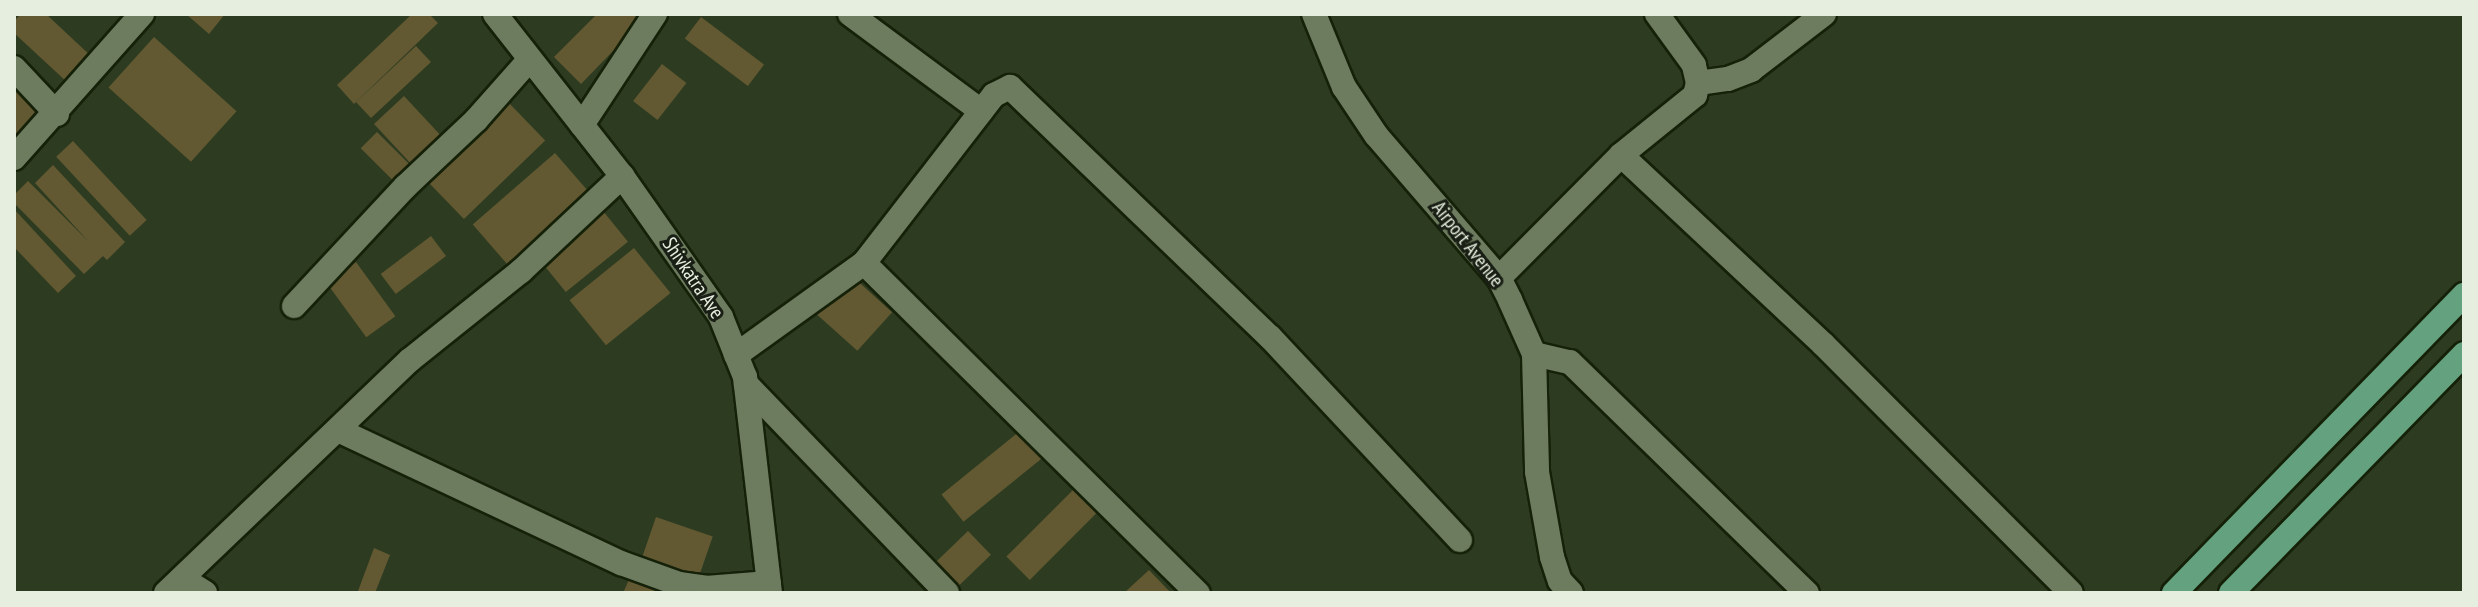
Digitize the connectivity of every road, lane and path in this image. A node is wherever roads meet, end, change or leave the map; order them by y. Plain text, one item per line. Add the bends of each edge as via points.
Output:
1 (142, 14) edge
2 (495, 14) edge
3 (655, 14) edge
4 (850, 14) edge
5 (1314, 14) edge
6 (1657, 14) edge
7 (1824, 14) edge
8 (530, 59) junction
9 (14, 68) edge
10 (1698, 83) junction
11 (981, 111) junction
12 (57, 114) junction
13 (582, 125) junction
14 (1621, 155) junction
15 (14, 158) edge
16 (622, 176) junction
17 (864, 263) junction
18 (1499, 278) junction
19 (2464, 295) edge
20 (294, 306) dead end
21 (1534, 354) junction
22 (2464, 354) edge
23 (736, 355) junction
24 (746, 384) junction
25 (338, 430) junction
26 (1460, 540) dead end
27 (175, 586) edge
28 (769, 588) edge
29 (205, 593) edge
30 (947, 593) edge
31 (1198, 593) edge
32 (1571, 593) edge
33 (1807, 593) edge
34 (2071, 593) edge
35 (2174, 593) edge
36 (2231, 593) edge

1 - 12 street
2 - 8 street, Shivkatra Ave
3 - 13 street
4 - 11 street
5 - 18 street, Airport Avenue via 1344,87 1376,135
6 - 10 street via 1694,65
7 - 10 street via 1751,70
8 - 13 street, Shivkatra Ave
8 - 20 street
9 - 12 street
10 - 14 street via 1695,95
11 - 17 street
11 - 26 street via 994,95 1010,87 1270,337
12 - 15 street
13 - 16 street, Shivkatra Ave
14 - 18 street
14 - 34 street via 1823,344
16 - 23 street, Shivkatra Ave via 721,317
16 - 25 street via 521,271 410,360
17 - 23 street
17 - 31 street
18 - 21 street, Airport Avenue
19 - 35 main road
21 - 32 street, Airport Avenue via 1537,472 1552,557 1560,581
21 - 33 street via 1570,362
22 - 36 main road
23 - 24 street, Shivkatra Ave
24 - 28 street, Shivkatra Ave
24 - 30 street
25 - 27 street
25 - 28 street via 621,563 679,584
27 - 29 street

